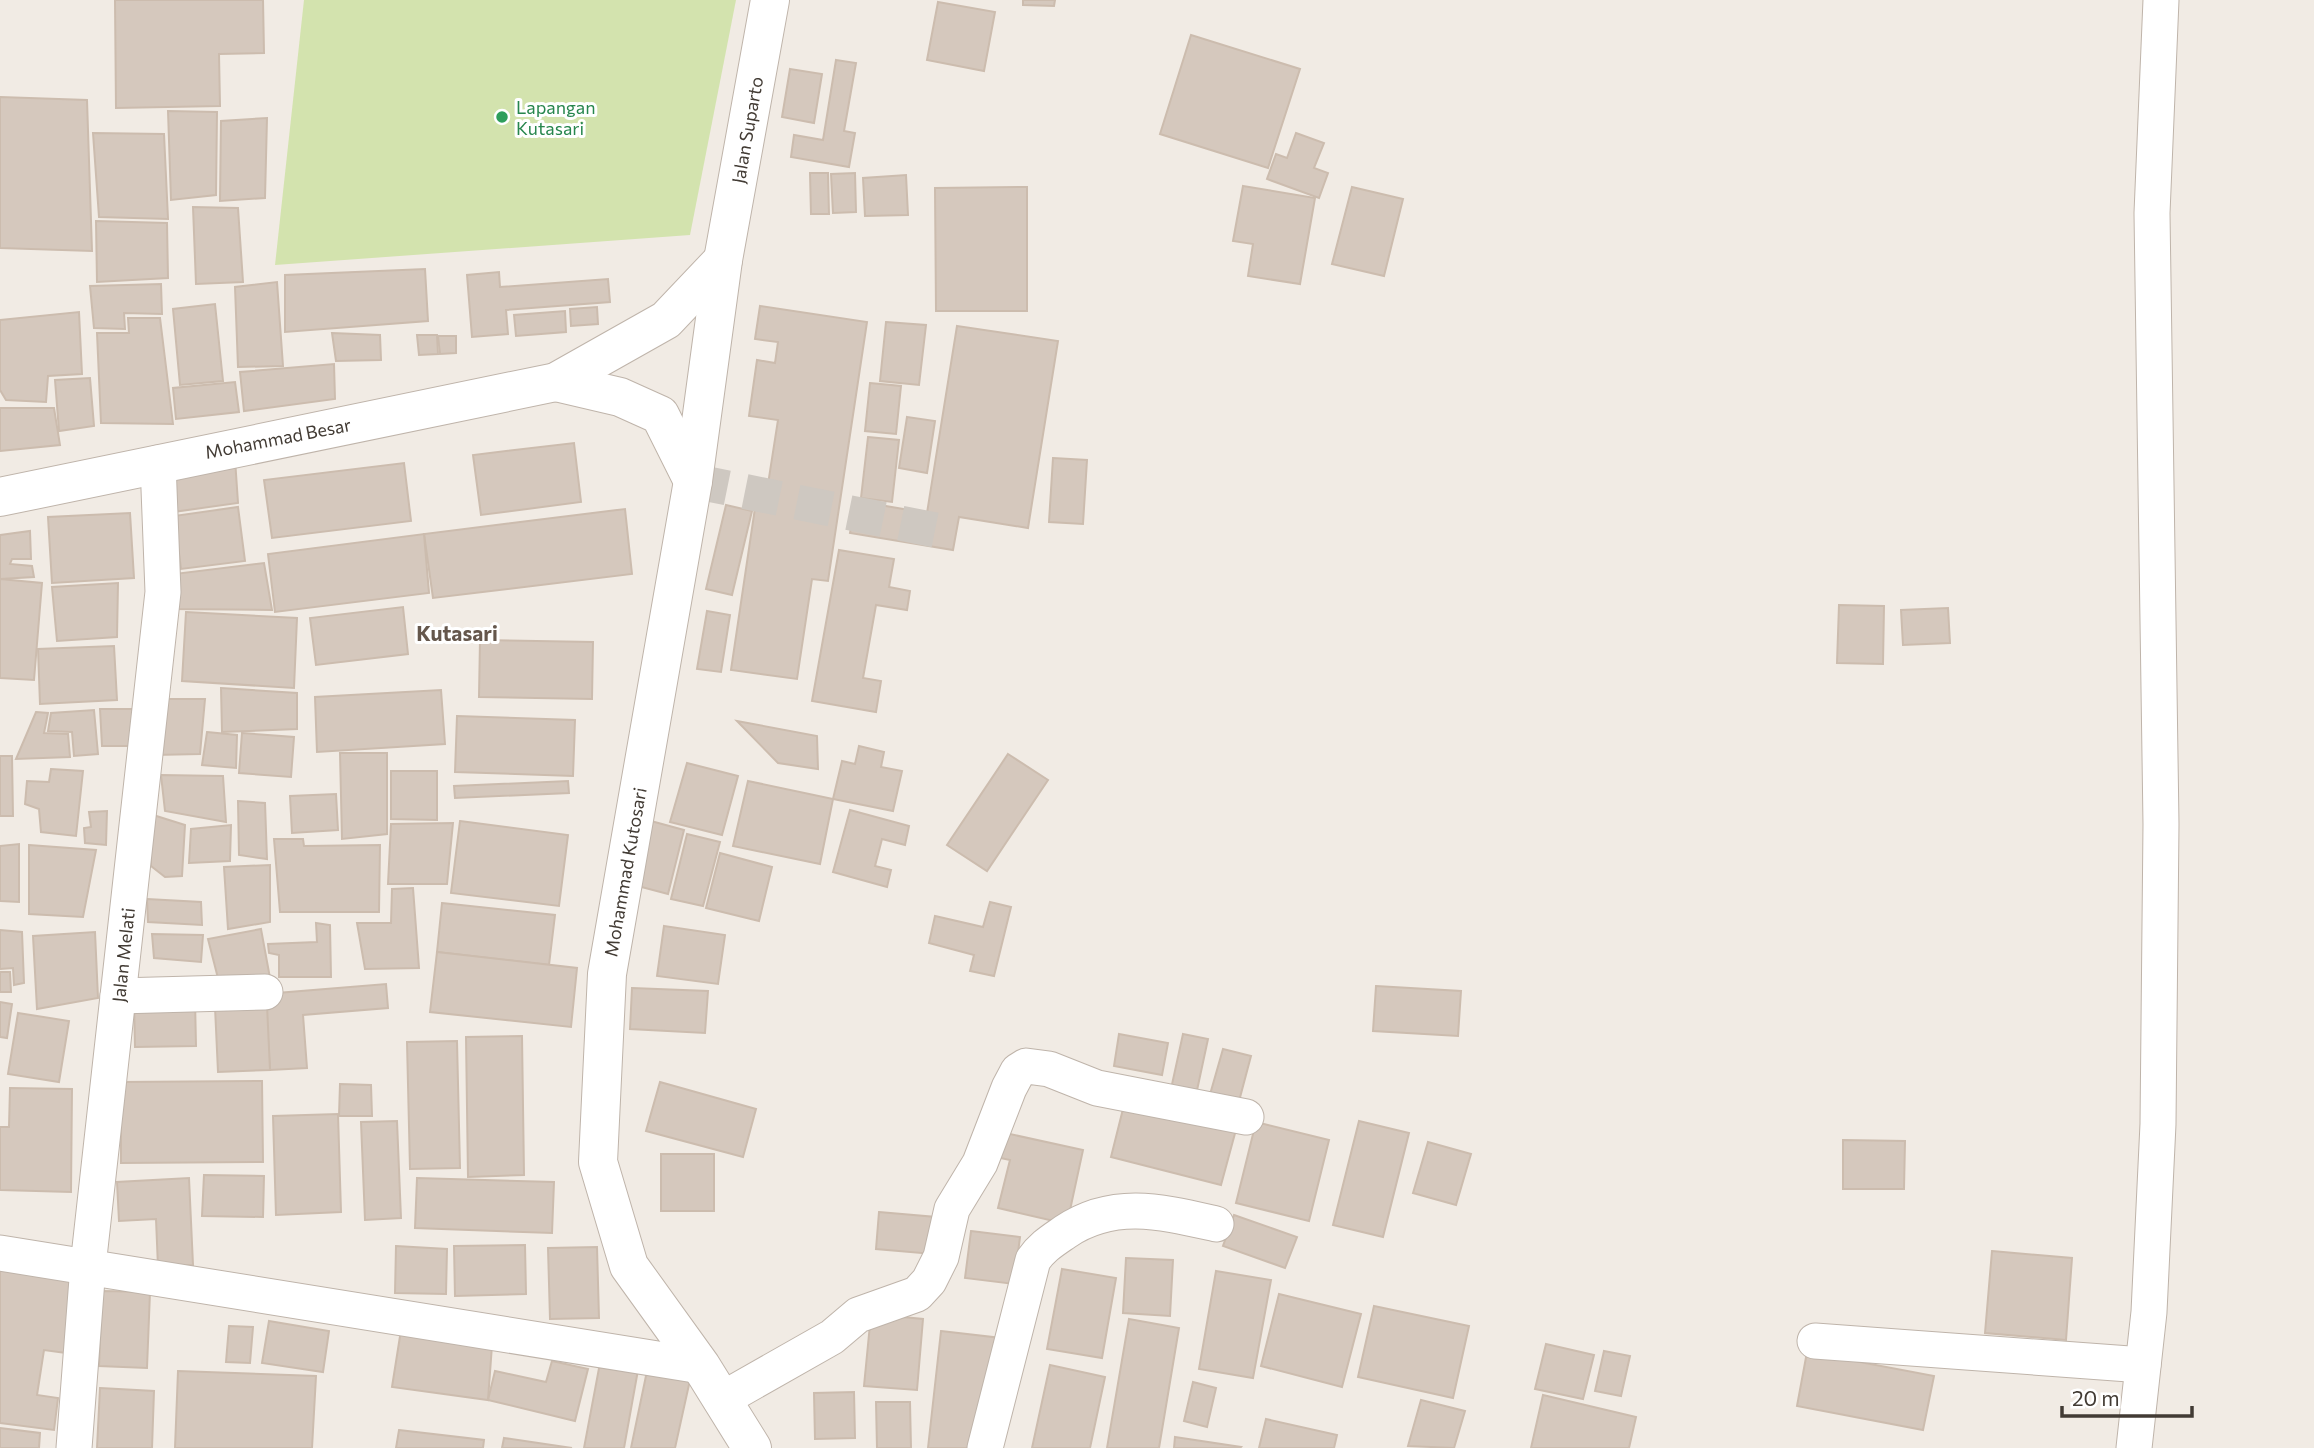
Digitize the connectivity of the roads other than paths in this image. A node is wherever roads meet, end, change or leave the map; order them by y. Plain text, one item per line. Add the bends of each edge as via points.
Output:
1 (770, 0) edge
2 (2161, 0) edge
3 (723, 260) junction
4 (556, 382) junction
5 (158, 463) junction
6 (693, 481) junction
7 (0, 496) edge
8 (265, 992) dead end
9 (118, 996) junction
10 (1246, 1117) dead end
11 (1216, 1224) dead end
12 (0, 1254) edge
13 (88, 1266) junction
14 (1815, 1341) dead end
15 (701, 1366) junction
16 (2143, 1366) junction
17 (721, 1400) junction
18 (74, 1448) edge
19 (752, 1448) edge
20 (985, 1448) edge
21 (2134, 1448) edge

1 - 3 street, Jalan Suparto
2 - 16 street via 2152,213 2161,824 2158,1124
3 - 4 street via 666,320
3 - 6 street, Mohammad Kutosari
4 - 5 street, Mohammad Besar
4 - 6 street via 620,397 660,415
5 - 7 street, Mohammad Besar
5 - 9 street, Jalan Melati via 163,592
6 - 15 street, Mohammad Kutosari via 607,974 598,1162 629,1266
8 - 9 street
9 - 13 street, Jalan Melati
10 - 17 street via 1097,1088 1049,1069 1026,1066 1009,1088 980,1163 952,1209 941,1257 929,1281 917,1294 858,1315 832,1337
11 - 20 street via 1129,1209 1089,1218 1040,1250 1033,1260
12 - 13 street
13 - 15 street
13 - 18 street, Jalan Melati
14 - 16 street
15 - 17 street, Mohammad Kutosari
16 - 21 street
17 - 19 street, Mohammad Kutosari

